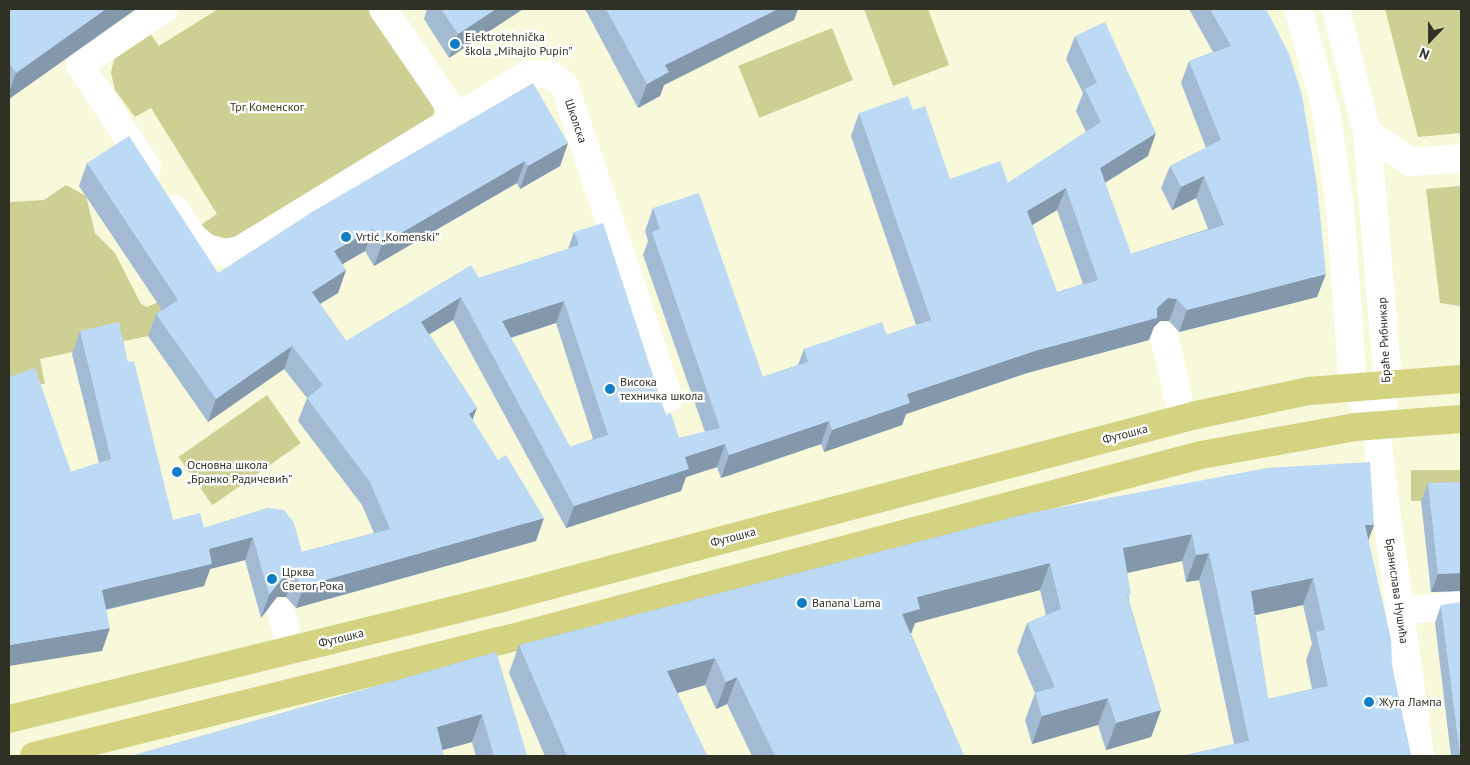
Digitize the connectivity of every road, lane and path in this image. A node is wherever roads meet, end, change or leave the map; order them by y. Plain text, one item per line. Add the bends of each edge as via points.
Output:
1 (164, 9) edge
2 (383, 9) edge
3 (1298, 9) edge
4 (1336, 9) edge
5 (457, 117) junction
6 (1367, 132) junction
7 (1461, 158) edge
8 (1411, 162) junction
9 (1374, 202) junction
10 (1164, 336) dead end
11 (1461, 379) edge
12 (1388, 382) junction
13 (1353, 386) junction
14 (669, 398) dead end
15 (1184, 418) junction
16 (1461, 419) edge
17 (1378, 426) junction
18 (1461, 605) edge
19 (1400, 611) junction
20 (281, 612) dead end
21 (290, 650) junction
22 (9, 719) edge
23 (77, 751) edge
24 (34, 756) edge
25 (1420, 756) edge

1 - 5 street via 80,65 193,237 208,249 225,253 240,250
2 - 5 street
3 - 13 street via 1326,111 1340,206
4 - 6 street, Браће Рибникар
5 - 14 street, Школска via 528,74 549,74 564,85
6 - 8 street
6 - 9 street, Браће Рибникар
7 - 8 street
8 - 9 street
9 - 12 street, Браће Рибникар
10 - 15 street
11 - 12 main road, Футошка
12 - 13 main road, Футошка
12 - 17 street, Браће Рибникар
13 - 15 main road, Футошка
13 - 17 street
15 - 21 main road, Футошка
16 - 17 main road
17 - 19 street, Бранислава Нушића
17 - 23 main road via 1201,455
18 - 19 street
19 - 25 street, Бранислава Нушића
20 - 21 street
21 - 22 main road, Футошка
23 - 24 main road

